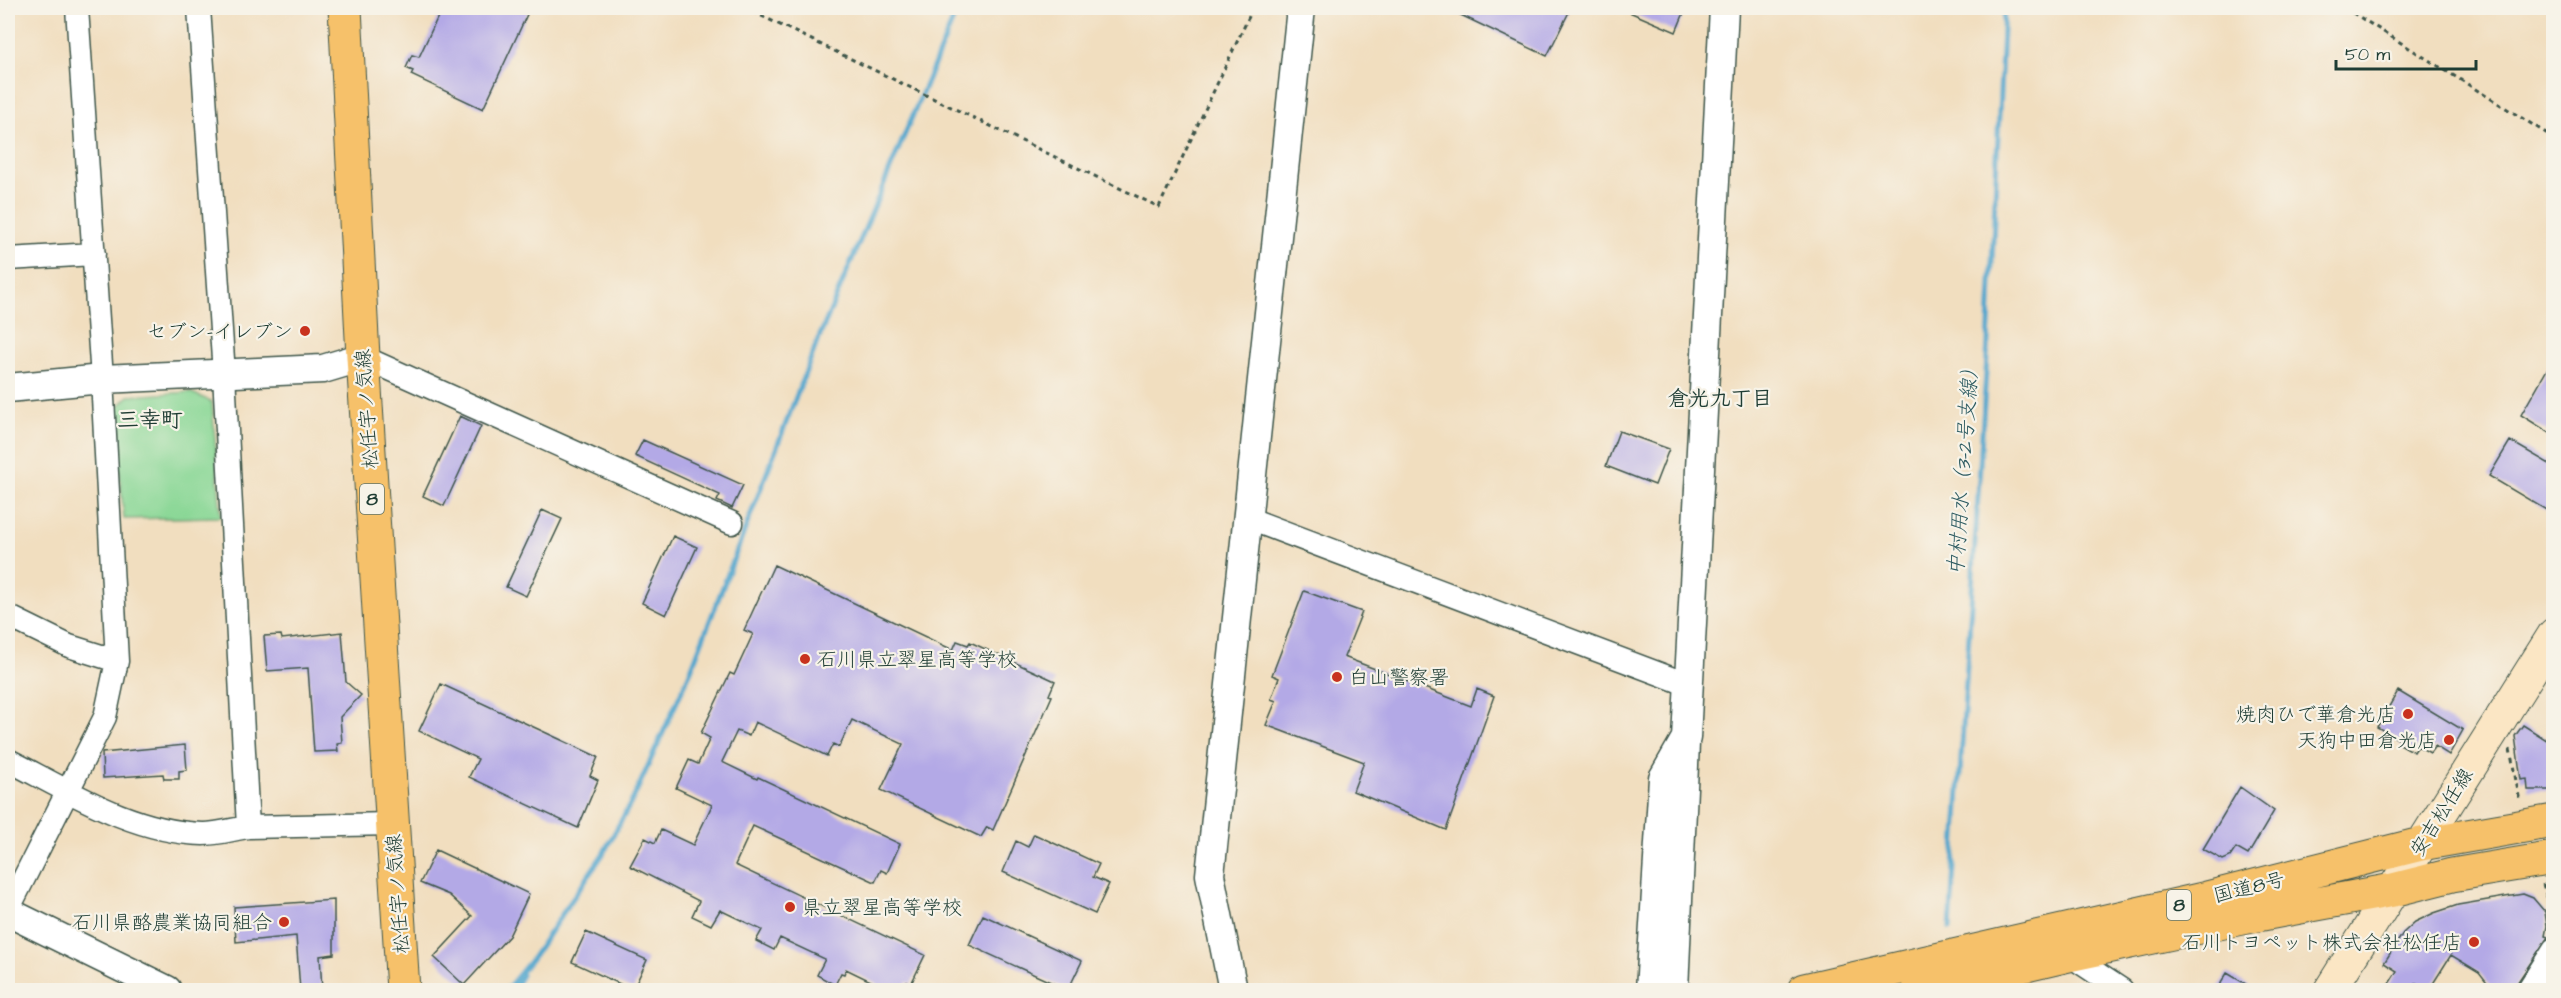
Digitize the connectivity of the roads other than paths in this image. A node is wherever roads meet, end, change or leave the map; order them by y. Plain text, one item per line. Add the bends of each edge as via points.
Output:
1 (77, 8) edge
2 (199, 8) edge
3 (345, 8) edge
4 (1301, 8) edge
5 (1724, 8) edge
6 (94, 254) junction
7 (8, 259) edge
8 (363, 357) junction
9 (224, 374) junction
10 (102, 379) junction
11 (8, 388) edge
12 (1247, 518) junction
13 (732, 523) dead end
14 (8, 616) edge
15 (2553, 634) edge
16 (117, 661) junction
17 (1689, 685) junction
18 (1686, 738) junction
19 (8, 760) edge
20 (68, 790) junction
21 (2553, 821) edge
22 (392, 824) junction
23 (248, 827) junction
24 (2421, 844) junction
25 (2547, 868) edge
26 (2393, 890) junction
27 (8, 911) edge
28 (2553, 949) edge
29 (2069, 955) junction
30 (167, 990) edge
31 (403, 990) edge
32 (1233, 990) edge
33 (1650, 990) edge
34 (1674, 990) edge
35 (1804, 990) edge
36 (1918, 990) edge
37 (2122, 990) edge
38 (2330, 990) edge
39 (2528, 990) edge

1 - 6 street
2 - 9 street
3 - 8 main road, 松任宇ノ気線 / 8
4 - 12 street
5 - 17 street
6 - 7 street
6 - 10 street
8 - 9 street via 323,369
8 - 13 street
8 - 22 main road, 松任宇ノ気線 / 8
9 - 10 street
9 - 23 street
10 - 11 street
10 - 16 street
12 - 17 street
12 - 32 street via 1210,875
14 - 16 street via 69,646
15 - 24 main road, 安吉松任線
16 - 20 street via 105,717
17 - 18 street
18 - 33 street via 1663,778
18 - 34 street
19 - 20 street
20 - 23 street via 106,810 149,825 204,834
20 - 27 street
21 - 24 main road, 国道8号 / 8
22 - 23 street
22 - 31 main road, 松任宇ノ気線 / 8
24 - 26 main road, 安吉松任線
24 - 35 main road, 国道8号 / 8
25 - 26 main road, 国道8号 / 8 via 2452,875
26 - 29 main road, 国道8号 / 8
26 - 38 main road, 安吉松任線
27 - 30 street
28 - 39 street
29 - 36 main road, 国道8号 / 8
29 - 37 street

